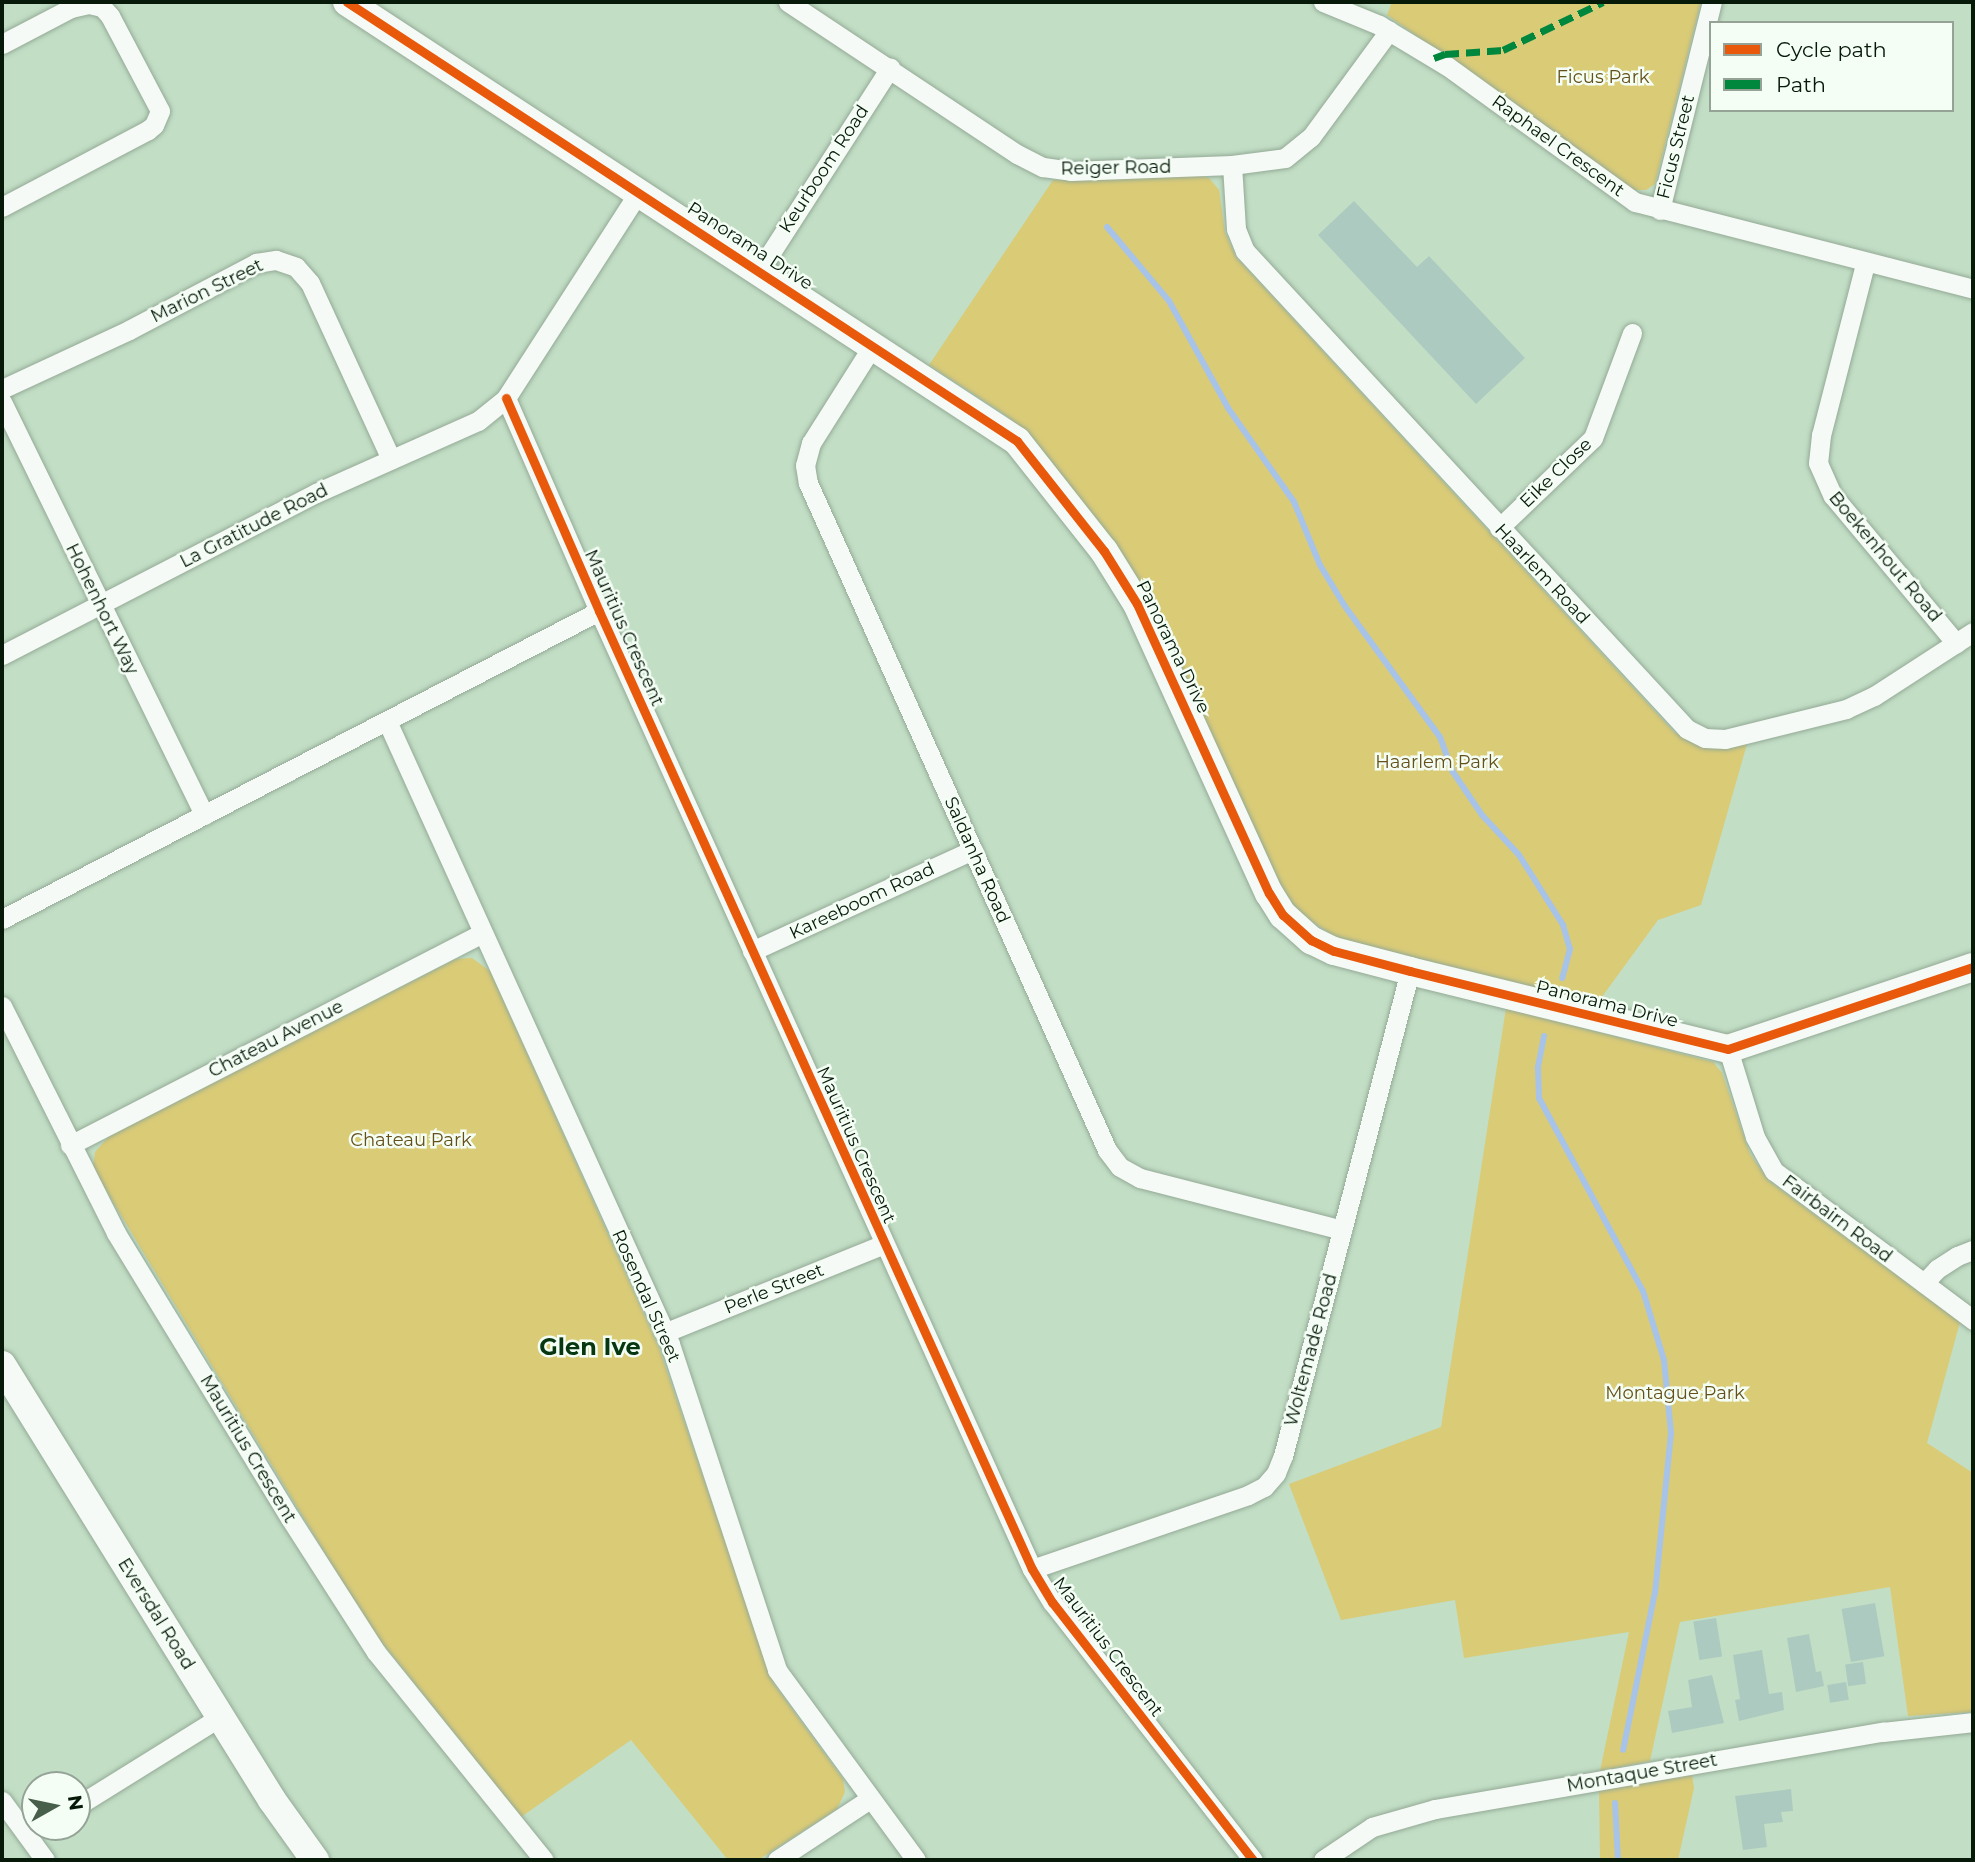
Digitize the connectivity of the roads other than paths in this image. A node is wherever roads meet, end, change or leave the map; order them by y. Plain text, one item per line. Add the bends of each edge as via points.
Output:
1 (347, 2) edge
2 (788, 2) edge
3 (1323, 2) edge
4 (1712, 2) edge
5 (69, 5) edge
6 (1388, 31) junction
7 (2, 44) edge
8 (890, 68) junction
9 (1232, 165) junction
10 (638, 193) junction
11 (2, 207) edge
12 (1660, 210) junction
13 (1866, 264) junction
14 (759, 271) junction
15 (1973, 289) edge
16 (1632, 332) dead end
17 (873, 345) junction
18 (2, 389) edge
19 (506, 398) junction
20 (2, 402) edge
21 (391, 459) junction
22 (1499, 528) junction
23 (99, 605) junction
24 (599, 611) junction
25 (1973, 632) edge
26 (1956, 643) junction
27 (2, 655) edge
28 (387, 720) junction
29 (204, 815) junction
30 (973, 850) junction
31 (2, 919) edge
32 (482, 933) junction
33 (752, 951) junction
34 (1973, 967) edge
35 (1410, 971) junction
36 (2, 1006) edge
37 (1728, 1049) junction
38 (70, 1145) junction
39 (1342, 1230) junction
40 (884, 1244) junction
41 (1973, 1250) edge
42 (1924, 1283) junction
43 (1973, 1320) edge
44 (664, 1333) junction
45 (2, 1365) edge
46 (1032, 1569) junction
47 (220, 1717) junction
48 (1973, 1722) edge
49 (91, 1797) edge
50 (870, 1799) junction
51 (2, 1801) edge
52 (21, 1818) edge
53 (39, 1841) edge
54 (45, 1860) edge
55 (315, 1860) edge
56 (544, 1860) edge
57 (777, 1860) edge
58 (916, 1860) edge
59 (1253, 1860) edge
60 (1323, 1860) edge

1 - 10 street, Panorama Drive
2 - 8 street, Reiger Road
3 - 6 street, Raphael Crescent
4 - 12 street, Ficus Street
5 - 7 street
5 - 11 street via 89,4 106,10 158,103 158,118 148,131
6 - 9 street, Reiger Road via 1303,146 1275,161
6 - 12 street, Raphael Crescent via 1447,66 1635,202
8 - 9 street, Reiger Road via 1017,154 1056,170
8 - 14 street, Keurboom Road
9 - 22 street, Haarlem Road via 1236,229 1245,251
10 - 14 street, Panorama Drive
10 - 19 street
12 - 13 street, Raphael Crescent
13 - 15 street, Raphael Crescent
13 - 26 street, Boekenhout Road via 1821,435 1818,463 1833,496
14 - 17 street, Panorama Drive
16 - 22 street, Eike Close via 1593,438
17 - 30 street, Saldanha Road via 811,443 806,474
17 - 35 street, Panorama Drive via 1017,441 1104,551 1137,604 1283,915 1322,946
18 - 21 street, Marion Street via 129,330 256,263 276,260 296,267 310,283
19 - 21 street, La Gratitude Road via 478,421
19 - 24 street, Mauritius Crescent
20 - 23 street, Hohenhort Way
21 - 23 street, La Gratitude Road
22 - 26 street, Haarlem Road via 1679,723 1705,738 1725,738 1846,709
23 - 27 street, La Gratitude Road
23 - 29 street, Hohenhort Way
24 - 28 street, Mauritius Crescent
24 - 33 street, Mauritius Crescent
25 - 26 street, Haarlem Road
28 - 29 street, Mauritius Crescent
28 - 32 street, Rosendal Street
29 - 31 street, Mauritius Crescent
30 - 33 street, Kareeboom Road
30 - 39 street, Saldanha Road via 1107,1150 1120,1167 1140,1178
32 - 38 street, Chateau Avenue
32 - 44 street, Rosendal Street
33 - 40 street, Mauritius Crescent
34 - 37 street
35 - 37 street, Panorama Drive
35 - 39 street, Woltemade Road
36 - 38 street, Mauritius Crescent
37 - 42 street, Fairbairn Road via 1760,1150 1774,1171
38 - 56 street, Mauritius Crescent via 116,1233 376,1652
39 - 46 street, Woltemade Road via 1283,1456 1270,1480 1248,1495
40 - 44 street, Perle Street
40 - 46 street, Mauritius Crescent
41 - 42 street via 1937,1269
42 - 43 street, Fairbairn Road
44 - 50 street, Rosendal Street via 777,1670
45 - 47 street, Eversdal Road
46 - 59 street, Mauritius Crescent via 1052,1602
47 - 49 street
47 - 55 street, Eversdal Road
48 - 60 street, Montaque Street via 1908,1728 1435,1809 1371,1827
50 - 57 street
50 - 58 street, Rosendal Street
51 - 52 street
53 - 54 street

